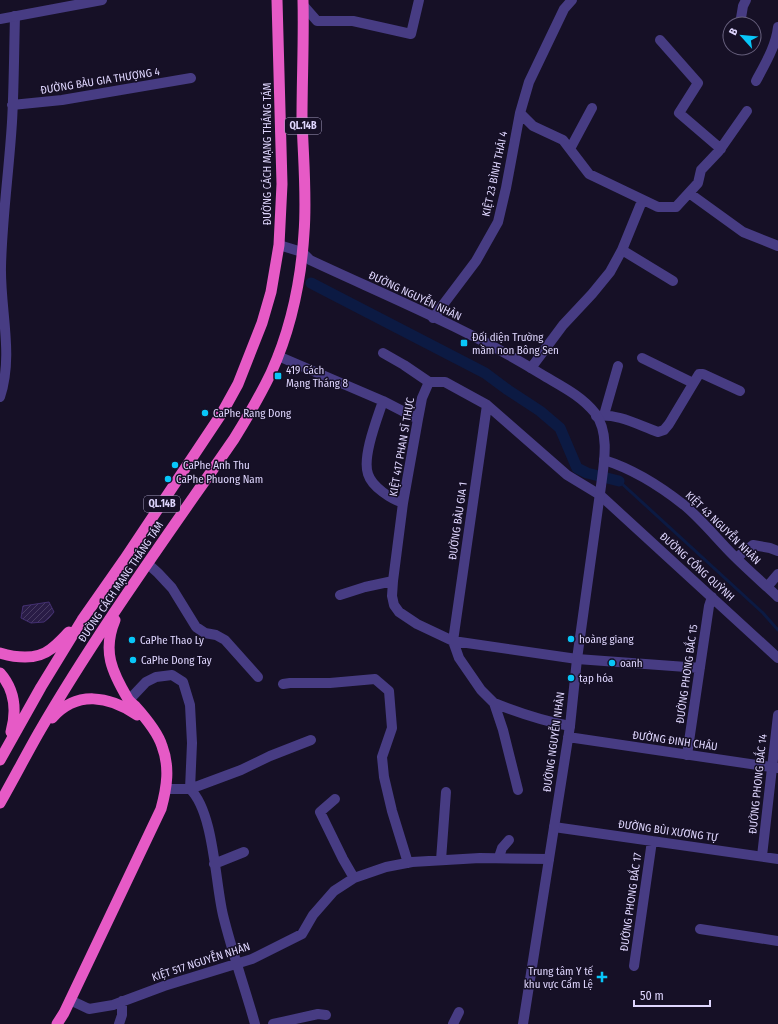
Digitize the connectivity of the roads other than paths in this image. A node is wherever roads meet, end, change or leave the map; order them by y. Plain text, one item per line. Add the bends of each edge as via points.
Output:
1 (102, 0) edge
2 (277, 0) edge
3 (419, 0) edge
4 (572, 0) edge
5 (746, 0) edge
6 (303, 3) edge
7 (15, 16) junction
8 (741, 16) edge
9 (0, 19) edge
10 (778, 26) edge
11 (660, 40) dead end
12 (191, 78) dead end
13 (756, 81) dead end
14 (12, 105) junction
15 (592, 108) dead end
16 (747, 111) dead end
17 (520, 113) junction
18 (570, 149) junction
19 (721, 149) junction
20 (690, 192) junction
21 (642, 200) junction
22 (279, 245) junction
23 (778, 246) edge
24 (622, 250) junction
25 (302, 252) junction
26 (673, 281) dead end
27 (0, 285) edge
28 (433, 318) junction
29 (383, 353) dead end
30 (278, 356) junction
31 (642, 358) dead end
32 (618, 366) dead end
33 (531, 368) junction
34 (696, 378) junction
35 (429, 382) junction
36 (740, 391) dead end
37 (0, 397) edge
38 (383, 401) junction
39 (487, 405) junction
40 (600, 415) junction
41 (418, 419) junction
42 (604, 462) junction
43 (601, 490) junction
44 (404, 503) junction
45 (778, 551) edge
46 (736, 558) junction
47 (148, 564) junction
48 (778, 574) edge
49 (393, 581) junction
50 (767, 587) junction
51 (340, 595) dead end
52 (712, 597) junction
53 (778, 597) edge
54 (123, 599) junction
55 (82, 620) junction
56 (453, 641) junction
57 (0, 653) edge
58 (778, 658) edge
59 (578, 659) junction
60 (700, 668) junction
61 (0, 673) edge
62 (258, 677) dead end
63 (283, 684) dead end
64 (129, 700) junction
65 (494, 704) junction
66 (778, 714) edge
67 (146, 721) junction
68 (570, 726) junction
69 (38, 733) junction
70 (568, 737) junction
71 (311, 740) dead end
72 (7, 747) junction
73 (687, 755) junction
74 (0, 760) edge
75 (775, 767) edge
76 (166, 789) junction
77 (190, 789) junction
78 (518, 790) dead end
79 (446, 792) dead end
80 (335, 799) dead end
81 (0, 803) edge
82 (554, 827) junction
83 (509, 840) dead end
84 (652, 841) junction
85 (244, 852) dead end
86 (762, 856) junction
87 (499, 857) junction
88 (549, 859) junction
89 (778, 859) edge
90 (441, 860) junction
91 (410, 862) junction
92 (214, 864) junction
93 (354, 878) junction
94 (700, 929) dead end
95 (778, 941) edge
96 (237, 964) junction
97 (634, 966) dead end
98 (70, 1000) junction
99 (122, 1001) junction
100 (459, 1012) dead end
101 (326, 1014) dead end
102 (63, 1018) edge
103 (57, 1024) edge
104 (119, 1024) edge
105 (255, 1024) edge
106 (273, 1024) edge
107 (454, 1024) edge
108 (523, 1024) edge

1 - 7 street
2 - 22 highway, ĐƯỜNG CÁCH MẠNG THÁNG TÁM / QL.14B via 282,184
3 - 6 street via 410,34 353,21 316,21
4 - 17 street, KIỆT 23 BÌNH THÁI 4 via 564,9 529,82
5 - 8 street
6 - 25 highway, ĐƯỜNG CÁCH MẠNG THÁNG TÁM / QL.14B via 305,207
7 - 9 street
7 - 14 street
10 - 13 street via 768,60
11 - 19 street via 698,83 679,113
12 - 14 street, ĐƯỜNG BÀU GIA THƯỢNG 4 via 70,99
14 - 27 street via 1,237
15 - 18 street
16 - 19 street
17 - 18 street via 533,126 563,140
17 - 28 street, KIỆT 23 BÌNH THÁI 4 via 498,222 476,261
18 - 21 street via 589,174
19 - 20 street via 701,170 698,183
20 - 21 street via 676,207 658,207
20 - 23 street via 743,232
21 - 24 street
22 - 25 street, ĐƯỜNG NGUYỄN NHÀN
22 - 55 highway, ĐƯỜNG CÁCH MẠNG THÁNG TÁM / QL.14B via 271,292 262,323 238,384 217,420
24 - 26 street
24 - 33 street via 610,272 563,324
25 - 28 street, ĐƯỜNG NGUYỄN NHÀN via 310,260
25 - 30 highway, ĐƯỜNG CÁCH MẠNG THÁNG TÁM / QL.14B via 294,306
27 - 37 street via 6,328 6,356 5,383
28 - 33 street, ĐƯỜNG NGUYỄN NHÀN via 508,354
29 - 35 street
30 - 38 street
30 - 47 highway, ĐƯỜNG CÁCH MẠNG THÁNG TÁM / QL.14B via 271,374 234,440
31 - 34 street
32 - 40 street
33 - 40 street, ĐƯỜNG NGUYỄN NHÀN via 568,390
34 - 36 street via 703,374
34 - 40 street via 664,430 658,432 616,416
35 - 39 street via 445,382
35 - 41 street, KIỆT 417 PHAN SĨ THỰC via 422,398
38 - 41 street
38 - 44 street via 370,442 368,474 370,480 381,491 393,500
39 - 43 street, ĐƯỜNG CỐNG QUỲNH via 567,475
39 - 56 street, ĐƯỜNG BÀU GIA 1
40 - 42 street, ĐƯỜNG NGUYỄN NHÀN via 604,437
41 - 44 street, KIỆT 417 PHAN SĨ THỰC
42 - 43 street, ĐƯỜNG NGUYỄN NHÀN
42 - 46 street, KIỆT 43 NGUYỄN NHÀN via 623,466 653,483 683,505
43 - 52 street, ĐƯỜNG CỐNG QUỲNH
43 - 59 street, ĐƯỜNG NGUYỄN NHÀN
44 - 49 street, KIỆT 417 PHAN SĨ THỰC
45 - 46 street via 752,545
46 - 50 street, KIỆT 43 NGUYỄN NHÀN
47 - 54 highway, ĐƯỜNG CÁCH MẠNG THÁNG TÁM / QL.14B
47 - 62 street via 172,588 196,627 225,640
48 - 50 street
49 - 51 street
49 - 56 street, KIỆT 417 PHAN SĨ THỰC via 392,596 399,612 417,624
50 - 53 street, KIỆT 43 NGUYỄN NHÀN
52 - 58 street, ĐƯỜNG CỐNG QUỲNH
52 - 60 street, ĐƯỜNG PHONG BẮC 15
54 - 64 highway via 111,628 108,653 111,667
54 - 69 highway, ĐƯỜNG CÁCH MẠNG THÁNG TÁM / QL.14B
55 - 57 highway via 51,649 39,655 18,657
55 - 72 highway, ĐƯỜNG CÁCH MẠNG THÁNG TÁM / QL.14B
56 - 59 street, KIỆT 417 PHAN SĨ THỰC
56 - 65 street via 458,658
59 - 60 street, KIỆT 417 PHAN SĨ THỰC
59 - 68 street, ĐƯỜNG NGUYỄN NHÀN
60 - 73 street, ĐƯỜNG PHONG BẮC 15
61 - 72 highway via 12,692 15,708
63 - 91 street via 375,679 389,691 392,728 382,757 384,777 392,810
64 - 67 highway
64 - 77 street via 146,682 156,677 172,675 182,682 190,705
65 - 68 street via 528,716
65 - 78 street via 504,730
66 - 75 street, ĐƯỜNG PHONG BẮC 14
67 - 69 highway via 118,704 87,699 58,711
67 - 76 highway via 162,745 167,762
68 - 70 street, ĐƯỜNG NGUYỄN NHÀN
69 - 81 highway, ĐƯỜNG CÁCH MẠNG THÁNG TÁM / QL.14B
70 - 73 street, ĐƯỜNG ĐINH CHÂU
70 - 82 street, ĐƯỜNG NGUYỄN NHÀN
71 - 77 street
72 - 74 highway, ĐƯỜNG CÁCH MẠNG THÁNG TÁM / QL.14B
73 - 75 street, ĐƯỜNG ĐINH CHÂU
75 - 86 street, ĐƯỜNG PHONG BẮC 14
76 - 77 street
76 - 98 highway via 161,809
77 - 92 street via 205,816
79 - 90 street
80 - 93 street via 320,812
82 - 84 street, ĐƯỜNG BÙI XƯƠNG TỰ
82 - 88 street, ĐƯỜNG NGUYỄN NHÀN
83 - 87 street
84 - 86 street, ĐƯỜNG BÙI XƯƠNG TỰ
84 - 97 street, ĐƯỜNG PHONG BẮC 17
85 - 92 street
86 - 89 street, ĐƯỜNG BÙI XƯƠNG TỰ
87 - 88 street, KIỆT 517 NGUYỄN NHÀN
87 - 90 street, KIỆT 517 NGUYỄN NHÀN
88 - 108 street, ĐƯỜNG NGUYỄN NHÀN
90 - 91 street, KIỆT 517 NGUYỄN NHÀN
91 - 93 street, KIỆT 517 NGUYỄN NHÀN
92 - 96 street via 223,914
93 - 96 street, KIỆT 517 NGUYỄN NHÀN via 334,891 313,915 302,934
94 - 95 street
96 - 99 street, KIỆT 517 NGUYỄN NHÀN
96 - 105 street
98 - 99 street, KIỆT 517 NGUYỄN NHÀN via 89,1009
98 - 102 highway
99 - 104 street
100 - 107 street
101 - 106 street
102 - 103 highway

